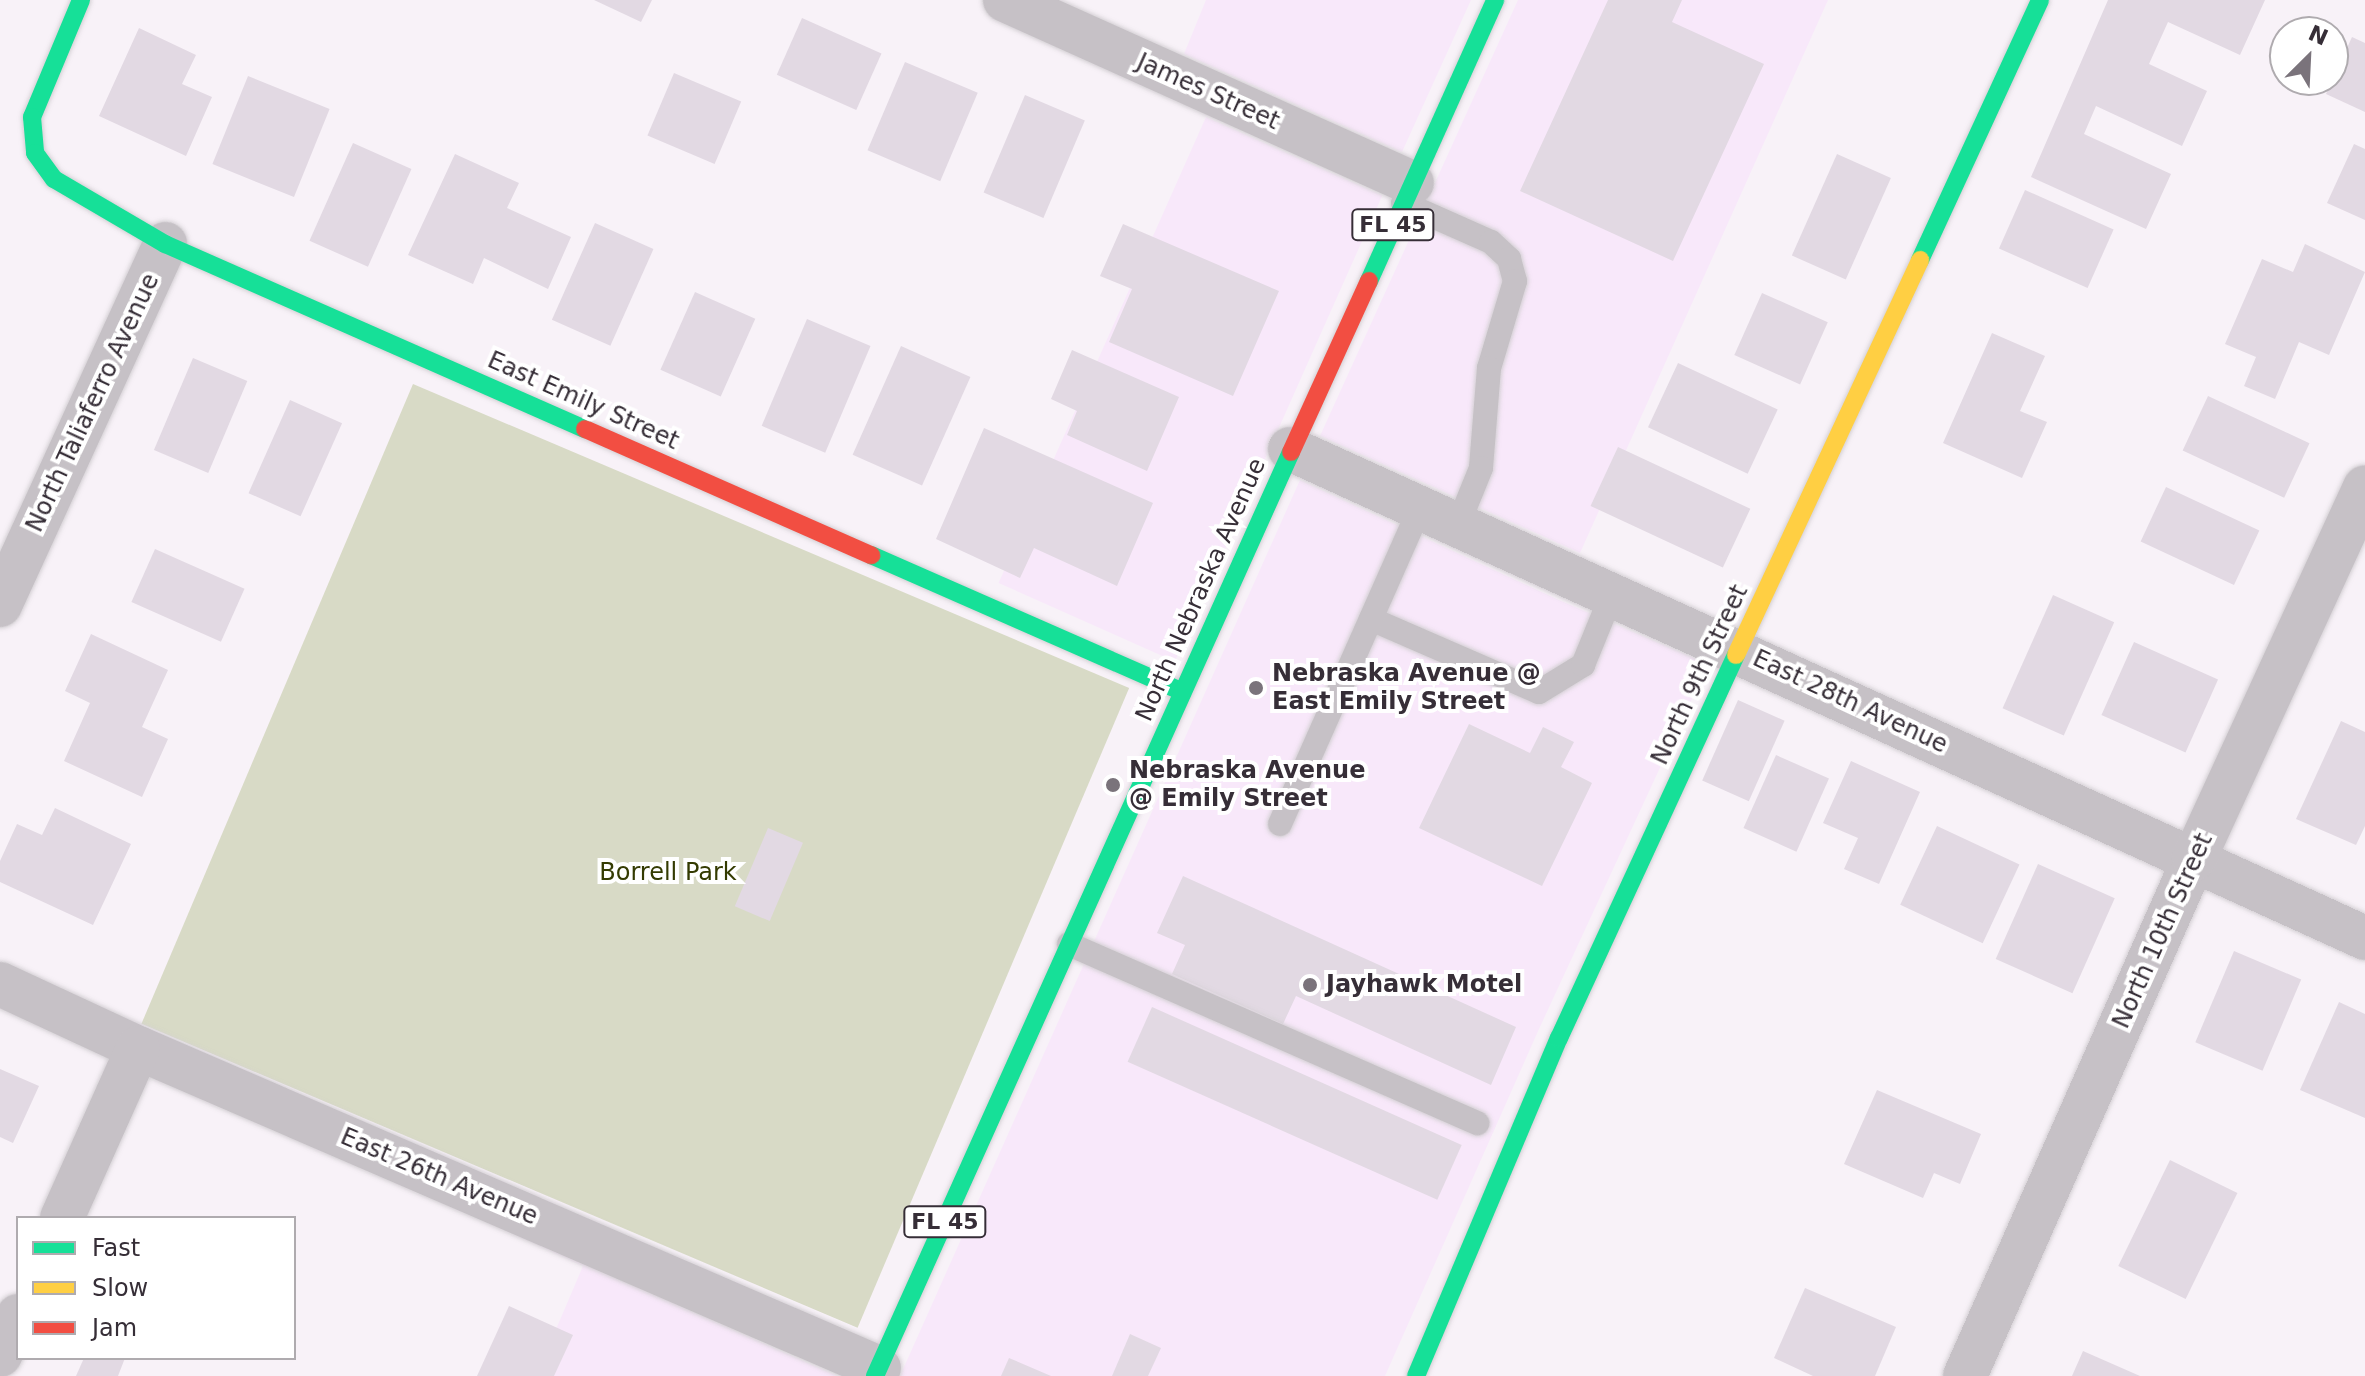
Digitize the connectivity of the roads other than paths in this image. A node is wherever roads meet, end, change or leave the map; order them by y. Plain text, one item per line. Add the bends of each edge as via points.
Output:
1 (81, 0) edge
2 (1005, 0) edge
3 (1495, 0) edge
4 (2040, 0) edge
5 (1408, 193) junction
6 (165, 244) junction
7 (1290, 449) junction
8 (2365, 488) edge
9 (1439, 516) junction
10 (1612, 594) junction
11 (0, 605) edge
12 (1371, 619) junction
13 (1738, 651) junction
14 (1181, 691) junction
15 (1280, 824) dead end
16 (2194, 859) junction
17 (2365, 938) edge
18 (1069, 944) junction
19 (0, 984) edge
20 (138, 1048) junction
21 (1477, 1123) dead end
22 (63, 1216) edge
23 (16, 1320) edge
24 (0, 1355) edge
25 (877, 1372) edge
26 (1416, 1376) edge
27 (1965, 1376) edge

1 - 6 street, East Emily Street via 37,97 31,136 41,165 71,192
2 - 5 street, James Street
3 - 5 street, North Nebraska Avenue / FL 45
4 - 13 street, North 9th Street
5 - 7 street, North Nebraska Avenue / FL 45
5 - 9 lane via 1491,242 1509,259 1515,281 1489,368 1481,468
6 - 11 street, North Taliaferro Avenue
6 - 14 street, East Emily Street
7 - 9 street, East 28th Avenue
7 - 14 street, North Nebraska Avenue / FL 45
8 - 16 street, North 10th Street
9 - 10 street, East 28th Avenue
9 - 12 lane
10 - 12 lane via 1583,665 1539,692
10 - 13 street, East 28th Avenue
12 - 15 lane
13 - 16 street, East 28th Avenue
13 - 26 street, North 9th Street via 1559,1038
14 - 18 street, North Nebraska Avenue / FL 45
16 - 17 street, East 28th Avenue
16 - 27 street, North 10th Street
18 - 21 lane
18 - 25 street, North Nebraska Avenue / FL 45
19 - 20 street, East 26th Avenue
20 - 22 street
20 - 25 street, East 26th Avenue
23 - 24 street

